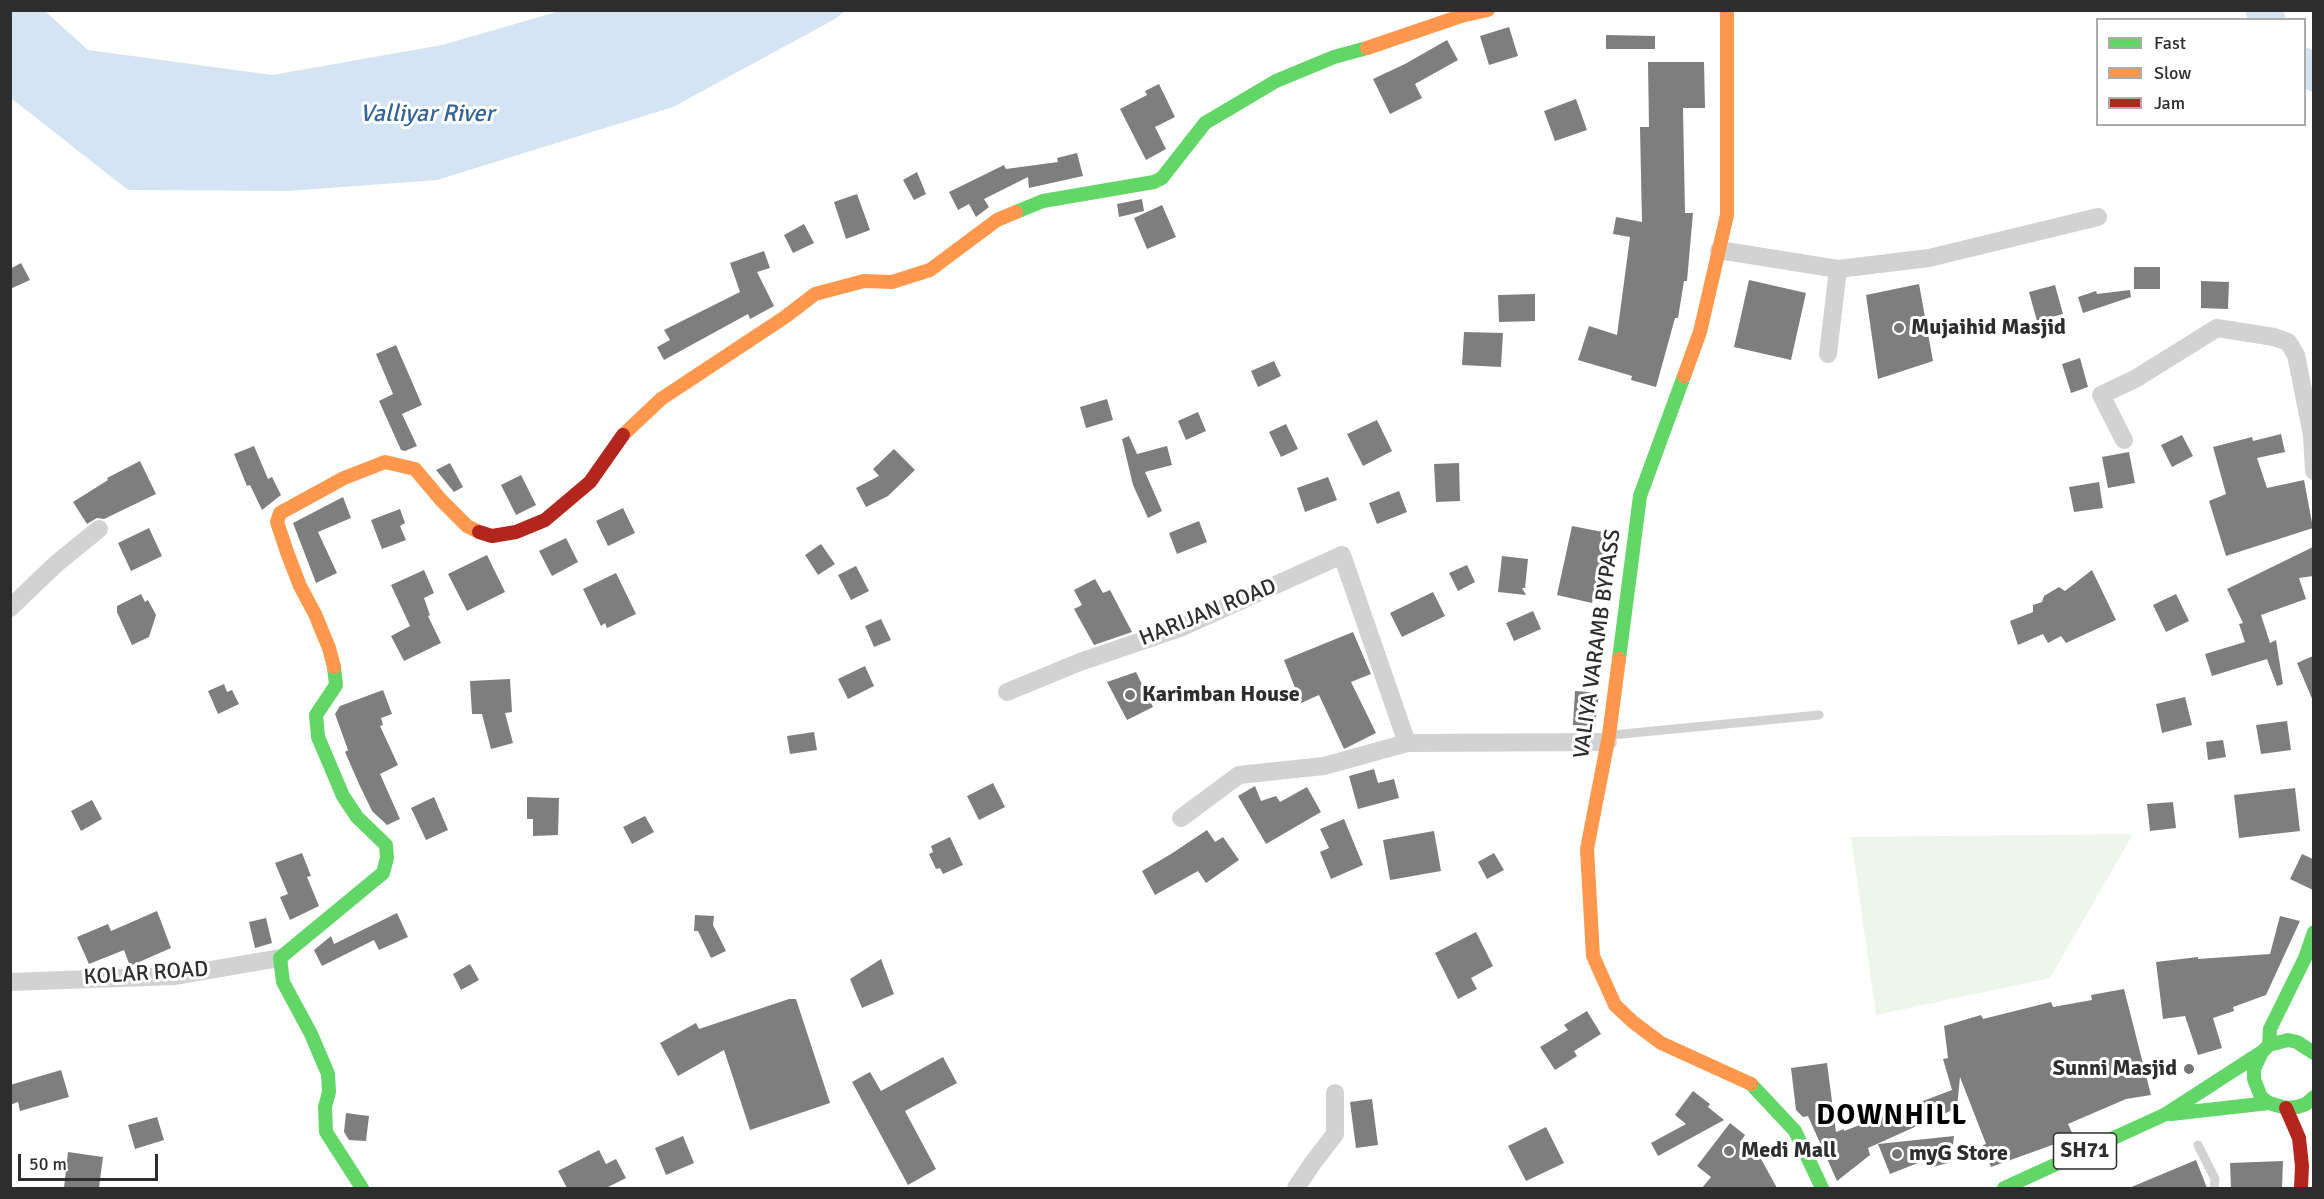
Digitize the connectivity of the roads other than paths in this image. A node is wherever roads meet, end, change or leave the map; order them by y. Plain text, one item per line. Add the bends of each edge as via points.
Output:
1 (1488, 10) edge
2 (1727, 10) edge
3 (2098, 217) dead end
4 (1719, 250) junction
5 (1838, 269) junction
6 (1828, 354) dead end
7 (2124, 440) dead end
8 (2313, 471) edge
9 (99, 529) dead end
10 (10, 609) edge
11 (1007, 692) dead end
12 (1819, 715) dead end
13 (1609, 739) junction
14 (1407, 743) junction
15 (1181, 818) dead end
16 (2313, 933) edge
17 (280, 958) junction
18 (10, 982) edge
19 (2265, 1049) junction
20 (2313, 1053) edge
21 (1335, 1093) dead end
22 (2313, 1096) edge
23 (2269, 1103) junction
24 (2286, 1108) junction
25 (2166, 1114) junction
26 (2198, 1145) dead end
27 (362, 1188) edge
28 (1296, 1188) edge
29 (1822, 1188) edge
30 (2004, 1188) edge
31 (2214, 1188) edge
32 (2301, 1188) edge

1 - 17 main road via 1334,57 1276,81 1205,123 1162,178 1154,182 1043,201 997,220 930,270 892,282 864,281 815,294 661,399 621,437 590,482 545,520 516,532 492,536 480,533 467,526 416,469 385,462 344,478 280,513 277,522 287,552 329,648 335,671 336,685 316,715 318,737 343,796 386,845 387,858 383,873
2 - 4 main road, VALIYA VARAMB BYPASS via 1727,215
3 - 5 street via 1929,258
4 - 5 street
4 - 13 main road, VALIYA VARAMB BYPASS via 1701,332 1640,496
5 - 6 street
7 - 8 street via 2101,395 2135,379 2217,328 2274,337 2288,342 2296,355 2312,435
9 - 10 street
11 - 14 street, HARIJAN ROAD via 1180,628 1342,555
12 - 13 lane
13 - 14 street
13 - 29 main road, VALIYA VARAMB BYPASS via 1587,849 1593,956 1615,1005 1661,1043 1754,1086 1795,1131
14 - 15 street via 1324,766 1239,775
16 - 19 main road via 2270,1029
17 - 18 street, KOLAR ROAD via 175,976
17 - 27 main road via 283,982 328,1074 326,1132
19 - 20 main road via 2288,1040
19 - 23 main road via 2253,1079 2261,1097
19 - 25 main road, SH71
21 - 28 street via 1335,1134
22 - 24 main road via 2306,1104
23 - 24 main road
23 - 25 main road, SH71
24 - 32 main road via 2299,1138
25 - 30 main road, SH71 via 2043,1176
26 - 31 lane via 2215,1179

